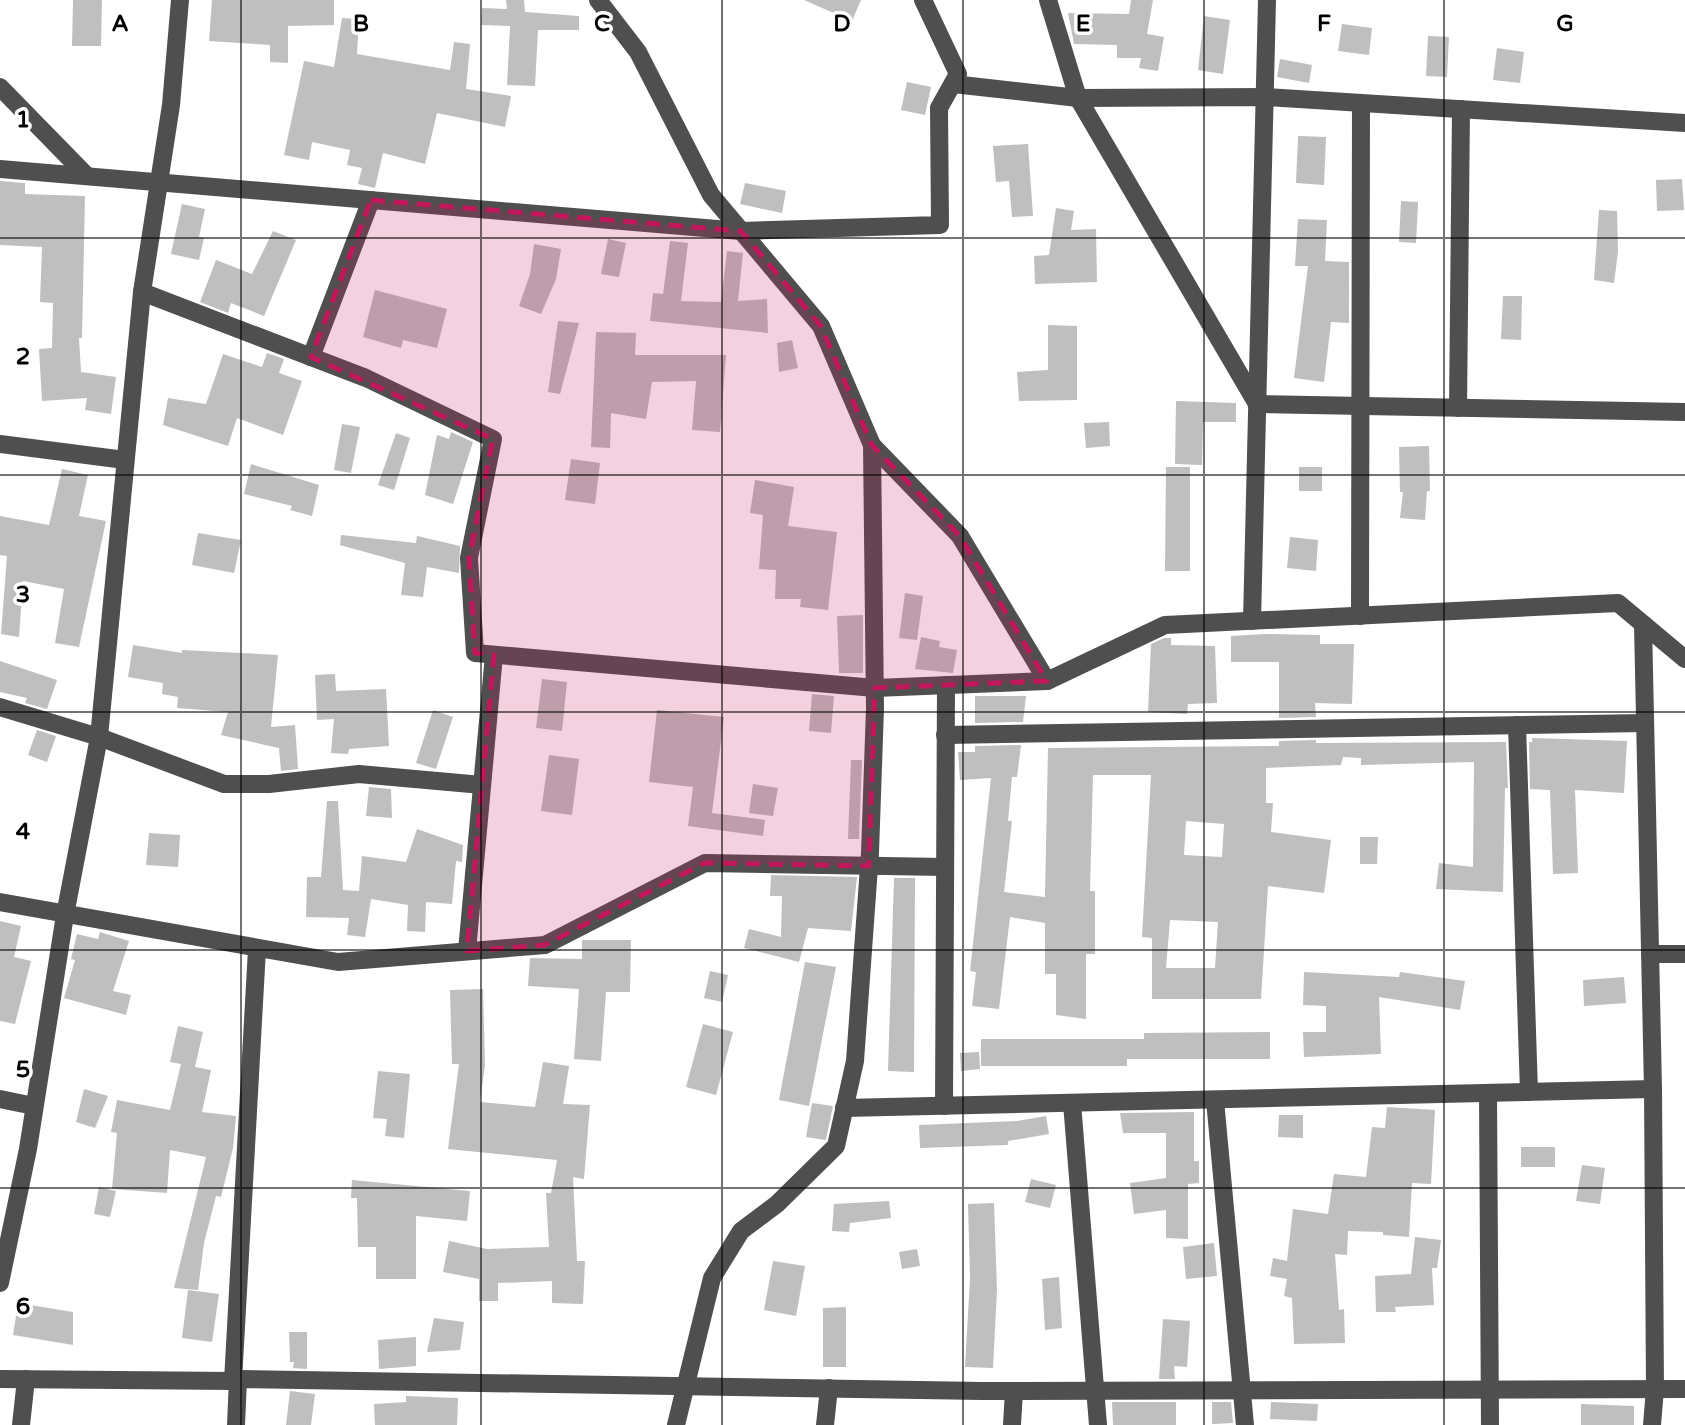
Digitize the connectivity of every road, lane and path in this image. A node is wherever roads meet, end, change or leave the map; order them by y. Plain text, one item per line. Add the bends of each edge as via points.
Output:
1 (180, 0) edge
2 (597, 0) edge
3 (923, 0) edge
4 (1048, 0) edge
5 (1268, 0) edge
6 (953, 84) junction
7 (0, 87) edge
8 (1265, 97) junction
9 (1077, 98) junction
10 (1361, 103) junction
11 (1461, 109) junction
12 (1685, 123) edge
13 (0, 169) edge
14 (87, 176) junction
15 (159, 180) junction
16 (371, 200) junction
17 (741, 231) junction
18 (142, 292) junction
19 (311, 357) junction
20 (1258, 404) junction
21 (1360, 406) junction
22 (1458, 408) junction
23 (1685, 412) edge
24 (0, 444) edge
25 (872, 445) junction
26 (125, 460) junction
27 (1360, 615) junction
28 (1252, 621) junction
29 (1643, 624) junction
30 (494, 655) junction
31 (1685, 659) edge
32 (1047, 681) junction
33 (946, 685) junction
34 (875, 688) junction
35 (0, 707) edge
36 (1645, 723) junction
37 (1517, 725) junction
38 (946, 735) junction
39 (99, 737) junction
40 (482, 785) junction
41 (869, 866) junction
42 (945, 867) junction
43 (0, 902) edge
44 (65, 915) junction
45 (257, 949) junction
46 (467, 951) junction
47 (1650, 954) junction
48 (1685, 954) edge
49 (1653, 1089) junction
50 (1529, 1092) junction
51 (1488, 1093) junction
52 (0, 1099) edge
53 (1215, 1100) junction
54 (1072, 1103) junction
55 (34, 1106) junction
56 (944, 1106) junction
57 (844, 1108) junction
58 (0, 1283) edge
59 (0, 1379) edge
60 (26, 1379) junction
61 (236, 1380) junction
62 (684, 1385) junction
63 (829, 1388) junction
64 (1489, 1389) junction
65 (1655, 1389) junction
66 (1685, 1389) edge
67 (1241, 1390) junction
68 (1014, 1391) junction
69 (1095, 1391) junction
70 (21, 1425) edge
71 (236, 1425) edge
72 (676, 1425) edge
73 (825, 1425) edge
74 (1012, 1425) edge
75 (1098, 1425) edge
76 (1245, 1425) edge
77 (1490, 1425) edge
78 (1652, 1425) edge

1 - 15 street
2 - 17 street via 638,52 711,195
3 - 6 street via 958,74
4 - 9 street
5 - 8 street
6 - 9 street
6 - 17 street via 939,108 940,225
7 - 14 street
8 - 9 street
8 - 10 street
8 - 20 street
9 - 20 street
10 - 11 street
10 - 21 street
11 - 12 street
11 - 22 street
13 - 14 street
14 - 15 street
15 - 16 street
15 - 18 street
16 - 17 street
16 - 19 street
17 - 25 street via 821,326
18 - 19 street
18 - 26 street
19 - 30 street via 493,439 469,558 475,653
20 - 21 street
20 - 28 street
21 - 22 street
21 - 27 street
22 - 23 street
24 - 26 street
25 - 32 street via 960,536
25 - 34 street
26 - 39 street
27 - 28 street
27 - 29 street via 1618,603
28 - 32 street via 1165,625
29 - 31 street
29 - 36 street
30 - 34 street
30 - 40 street
32 - 33 street
33 - 34 street
33 - 38 street
34 - 41 street
35 - 39 street
36 - 37 street
36 - 47 street
37 - 38 street
37 - 50 street
38 - 42 street
39 - 40 street via 224,784 359,774
39 - 44 street
40 - 46 street
41 - 42 street
41 - 46 street via 705,863 545,945
41 - 57 street via 855,1060
42 - 56 street
43 - 44 street
44 - 45 street
44 - 55 street
45 - 46 street via 338,962
45 - 61 street
47 - 48 street
47 - 49 street
49 - 50 street
49 - 65 street
50 - 51 street
51 - 53 street
51 - 64 street
52 - 55 street
53 - 54 street
53 - 67 street
54 - 56 street
54 - 69 street
55 - 58 street
56 - 57 street
57 - 62 street via 835,1146 777,1204 741,1231 712,1278
59 - 60 street
60 - 61 street
60 - 70 street
61 - 62 street
61 - 71 street
62 - 63 street
62 - 72 street
63 - 68 street
63 - 73 street
64 - 65 street
64 - 67 street
64 - 77 street
65 - 66 street
65 - 78 street
67 - 69 street
67 - 76 street
68 - 69 street
68 - 74 street
69 - 75 street

